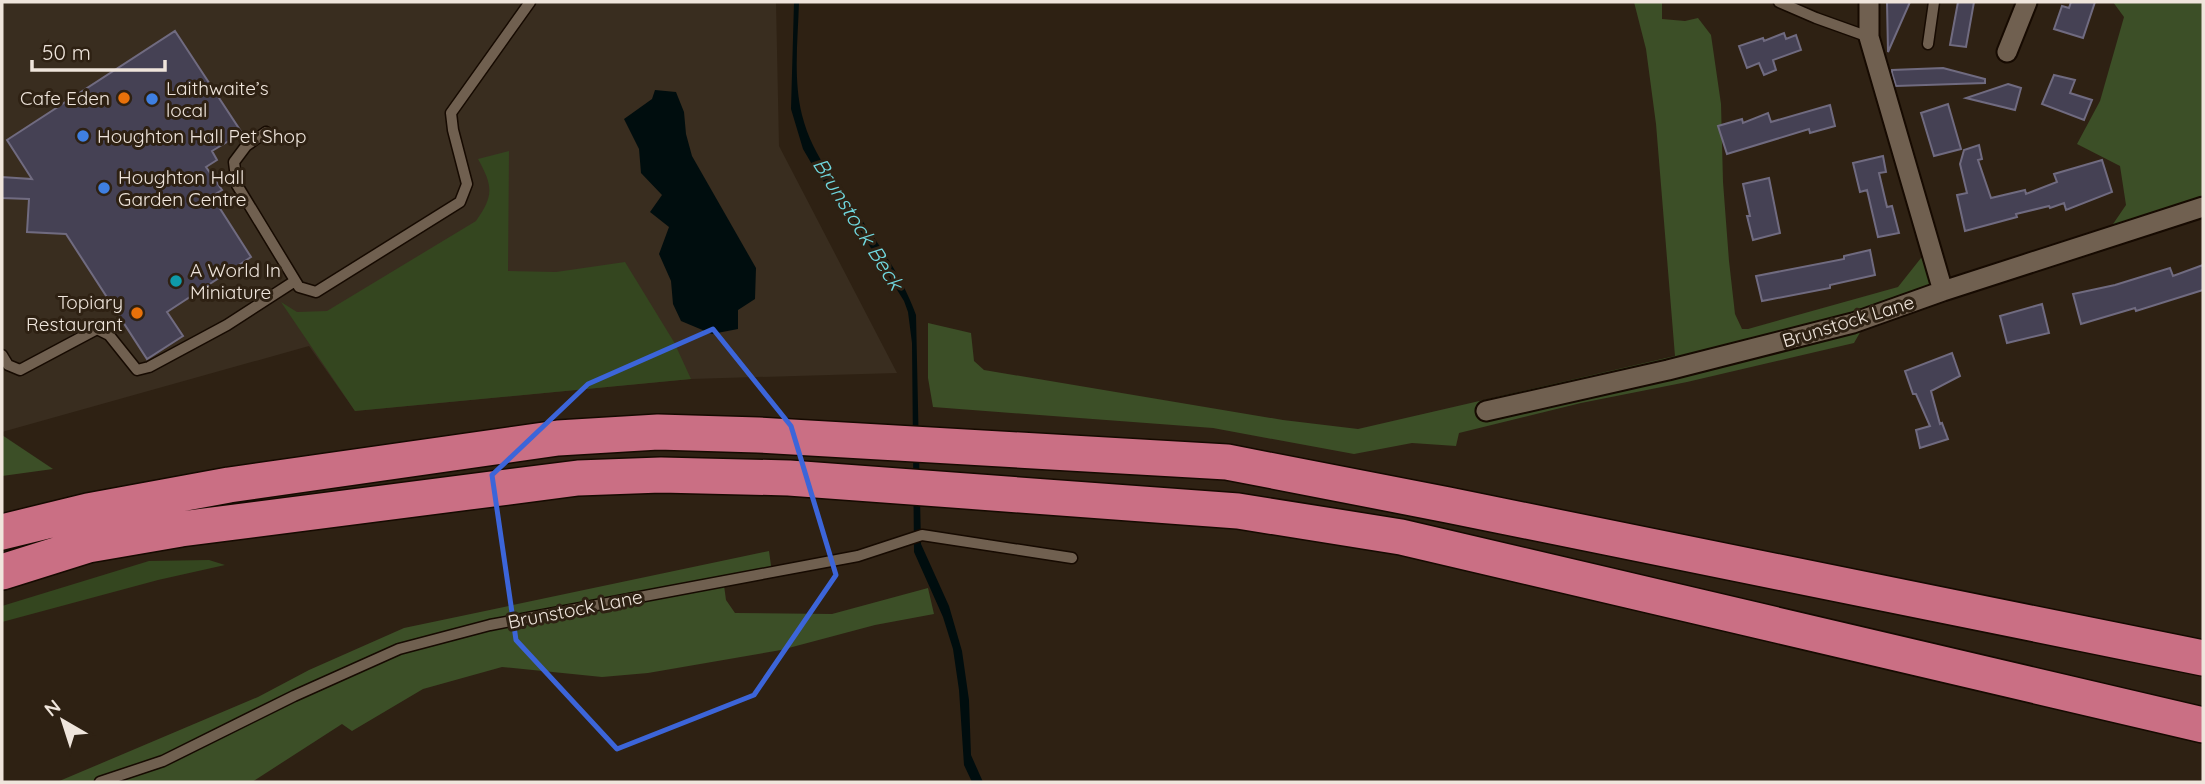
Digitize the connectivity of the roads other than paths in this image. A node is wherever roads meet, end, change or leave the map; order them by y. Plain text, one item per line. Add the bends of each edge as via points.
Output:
1 (530, 2) edge
2 (1779, 2) edge
3 (1869, 2) edge
4 (1934, 2) edge
5 (2027, 2) edge
6 (1868, 37) junction
7 (1928, 44) dead end
8 (2007, 52) dead end
9 (267, 132) dead end
10 (2203, 207) edge
11 (296, 281) junction
12 (1943, 290) junction
13 (2, 355) edge
14 (1486, 411) dead end
15 (2, 532) edge
16 (1072, 558) dead end
17 (2, 572) edge
18 (2203, 658) edge
19 (2203, 725) edge
20 (100, 782) edge

1 - 11 lane via 451,113 467,184 460,202 316,292 299,287
2 - 6 lane
3 - 6 street
4 - 7 lane
5 - 8 street
6 - 12 street
9 - 11 lane via 246,146 234,162 237,186
10 - 12 street, Brunstock Lane
11 - 13 lane via 149,367 137,370 109,335 97,329 20,370 8,365
12 - 14 street, Brunstock Lane via 1853,323
15 - 18 highway via 229,485 558,438 658,432 785,436 1227,462
16 - 20 lane, Brunstock Lane via 922,535 858,556 490,625 399,649 163,761
17 - 19 highway via 88,545 181,529 578,478 789,478 1238,511 1401,537

